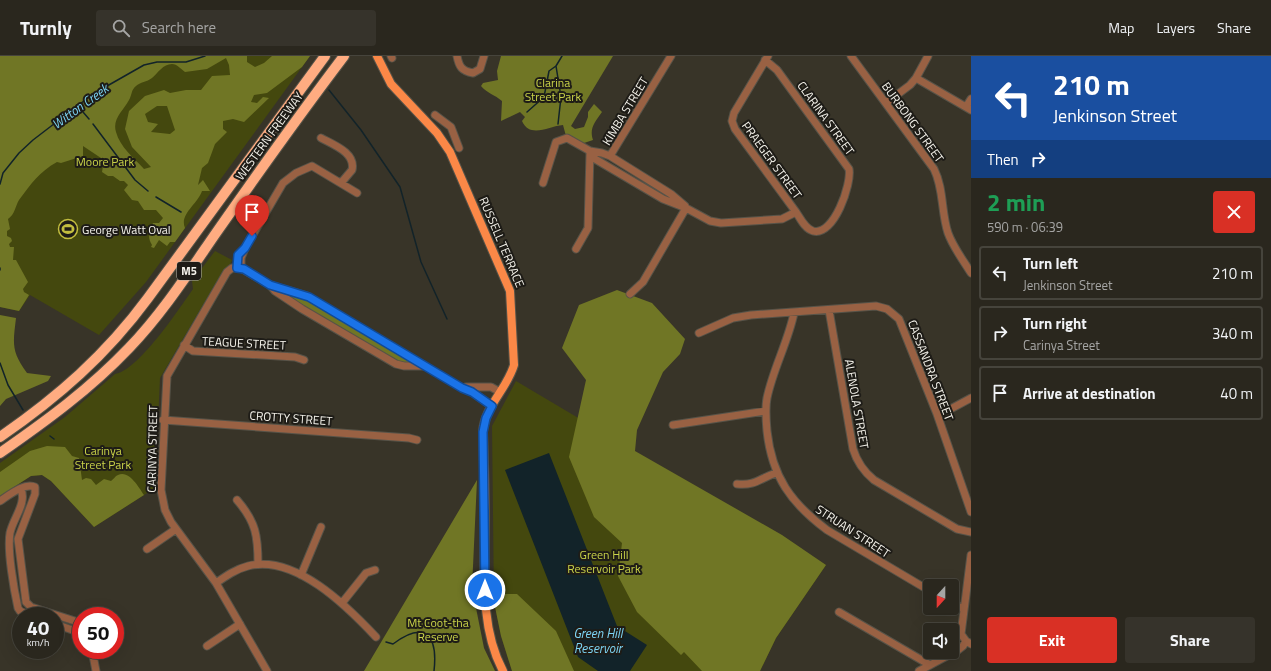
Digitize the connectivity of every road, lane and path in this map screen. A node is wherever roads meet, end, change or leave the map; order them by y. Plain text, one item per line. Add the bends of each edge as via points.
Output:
1 (325, 56) edge
2 (344, 56) edge
3 (377, 56) edge
4 (457, 56) edge
5 (484, 56) edge
6 (671, 56) edge
7 (928, 56) edge
8 (854, 57) edge
9 (766, 58) edge
10 (916, 78) junction
11 (971, 99) edge
12 (886, 103) junction
13 (969, 109) edge
14 (435, 115) dead end
15 (448, 124) junction
16 (437, 133) junction
17 (321, 138) dead end
18 (459, 148) dead end
19 (590, 154) junction
20 (610, 156) junction
21 (341, 183) junction
22 (543, 183) dead end
23 (357, 194) dead end
24 (686, 208) junction
25 (796, 212) junction
26 (576, 249) dead end
27 (239, 268) junction
28 (971, 273) edge
29 (270, 285) junction
30 (630, 294) dead end
31 (829, 310) junction
32 (794, 313) junction
33 (699, 333) dead end
34 (184, 345) junction
35 (304, 360) dead end
36 (428, 368) junction
37 (454, 383) junction
38 (500, 392) junction
39 (971, 398) edge
40 (492, 406) junction
41 (766, 411) junction
42 (936, 414) junction
43 (163, 420) junction
44 (673, 425) dead end
45 (0, 437) edge
46 (417, 440) dead end
47 (0, 453) edge
48 (776, 473) junction
49 (737, 484) dead end
50 (20, 489) junction
51 (237, 500) dead end
52 (0, 501) edge
53 (971, 512) edge
54 (321, 527) dead end
55 (176, 529) junction
56 (971, 532) edge
57 (147, 549) dead end
58 (971, 555) edge
59 (258, 564) junction
60 (375, 570) dead end
61 (301, 575) junction
62 (216, 583) junction
63 (923, 587) edge
64 (342, 604) junction
65 (18, 607) edge
66 (959, 607) edge
67 (964, 609) junction
68 (839, 612) dead end
69 (72, 620) edge
70 (240, 624) junction
71 (376, 637) dead end
72 (968, 642) edge
73 (207, 646) dead end
74 (94, 659) edge
75 (930, 665) junction
76 (96, 671) edge
77 (267, 671) edge
78 (503, 671) edge
79 (918, 671) edge

1 - 45 highway, WESTERN FREEWAY / M5 via 117,337 51,400
2 - 47 highway, WESTERN FREEWAY / M5 via 144,331 93,384
3 - 16 main road, RUSSELL TERRACE via 391,84
4 - 5 street via 459,66 464,71 473,73 480,69
6 - 20 street, KIMBA STREET
7 - 10 street
8 - 12 street, BURBONG STREET
9 - 25 street, PRAEGER STREET via 734,113 732,123
9 - 25 street, CLARINA STREET via 849,171 836,216 828,227 819,231 811,230
10 - 12 street via 910,86
10 - 13 street
11 - 13 street
12 - 28 street, BURBONG STREET via 939,178 947,231
14 - 15 street
15 - 16 street
15 - 18 street via 454,131
16 - 38 main road, RUSSELL TERRACE via 459,171 510,291 514,365
17 - 21 street via 351,158 352,170
19 - 20 street via 601,152
19 - 22 street via 571,140 560,139 556,143
19 - 24 street via 663,199
19 - 26 street via 588,228
20 - 24 street via 671,194
21 - 23 street
21 - 27 street via 312,166 291,176 283,183 245,248 237,256
24 - 25 street via 721,224 782,219
24 - 30 street via 643,282
27 - 29 street
27 - 34 street, CARINYA STREET via 226,273
29 - 36 street via 309,297
29 - 36 street via 302,308 396,364
31 - 32 street, CASSANDRA STREET
31 - 42 street, CASSANDRA STREET via 876,306 894,314 899,319
31 - 56 street, ALENOLA STREET via 853,449 860,466 874,480 957,529
32 - 33 street, CASSANDRA STREET via 733,318
32 - 41 street, STRUAN STREET via 771,383
34 - 35 street, TEAGUE STREET via 193,351 295,357
34 - 43 street, CARINYA STREET via 167,376
36 - 37 street
37 - 38 street via 472,388 491,387
37 - 40 street
38 - 40 main road, RUSSELL TERRACE
39 - 42 street
40 - 78 main road, RUSSELL TERRACE via 483,432 485,590 490,634
41 - 44 street
41 - 48 street, STRUAN STREET via 769,446
42 - 53 street, CASSANDRA STREET
43 - 46 street, CROTTY STREET
43 - 55 street, CARINYA STREET via 161,490 165,510
48 - 49 street via 756,484
48 - 63 street, STRUAN STREET via 792,499 814,520
50 - 52 street
50 - 65 street via 23,500 11,531 10,544
50 - 69 street via 31,486 36,488 18,539 26,602 33,608
51 - 59 street via 254,524
54 - 61 street
55 - 57 street
55 - 62 street, CARINYA STREET
58 - 67 street
59 - 61 street via 280,566
59 - 62 street via 242,568
60 - 64 street via 366,573
61 - 64 street
62 - 70 street, CARINYA STREET
64 - 71 street
66 - 67 street
67 - 72 street via 961,634
68 - 75 street
70 - 73 street
70 - 77 street, CARINYA STREET
72 - 75 street
74 - 76 street
75 - 79 street

